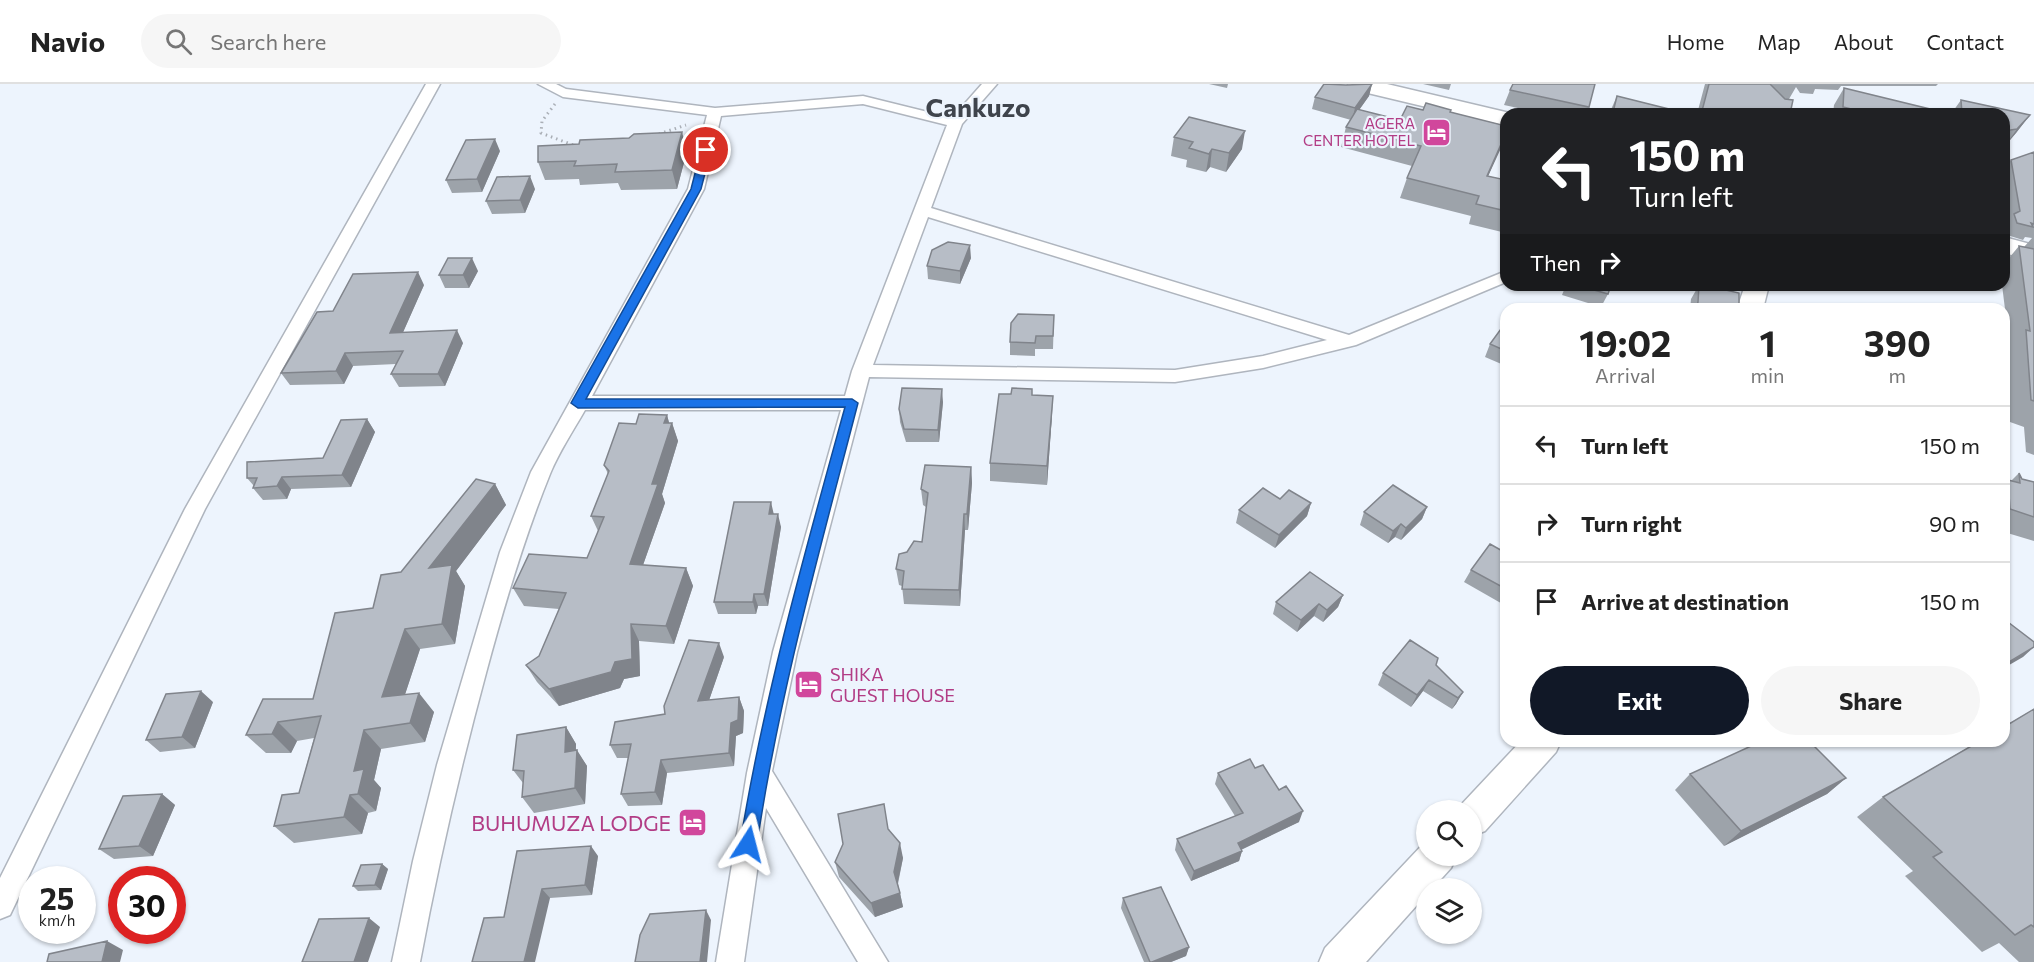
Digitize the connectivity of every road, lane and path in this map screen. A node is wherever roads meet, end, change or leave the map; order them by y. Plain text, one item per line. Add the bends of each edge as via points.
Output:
1 (433, 84) edge
2 (544, 84) edge
3 (990, 84) edge
4 (1359, 84) edge
5 (563, 93) junction
6 (715, 112) junction
7 (1500, 118) edge
8 (955, 123) junction
9 (650, 136) edge
10 (582, 148) edge
11 (922, 210) junction
12 (2010, 247) edge
13 (2034, 253) edge
14 (1500, 278) edge
15 (1350, 341) junction
16 (861, 371) junction
17 (578, 403) junction
18 (852, 403) junction
19 (1538, 747) edge
20 (759, 773) junction
21 (1482, 808) edge
22 (1428, 866) edge
23 (0, 906) edge
24 (406, 962) edge
25 (730, 962) edge
26 (874, 962) edge
27 (1339, 962) edge

1 - 23 street via 195,509
2 - 5 street
3 - 8 street
4 - 7 main road
5 - 6 street
5 - 10 path via 542,121 541,133
6 - 8 street via 863,100
6 - 9 path
6 - 17 street via 696,189
8 - 11 street
11 - 15 street
11 - 16 street
12 - 13 main road
14 - 15 street
15 - 16 street via 1263,362 1175,376
16 - 18 street
17 - 18 street
17 - 24 street via 541,472 483,642 426,861
18 - 20 street via 785,652
19 - 21 main road
20 - 25 street
20 - 26 street
22 - 27 main road

